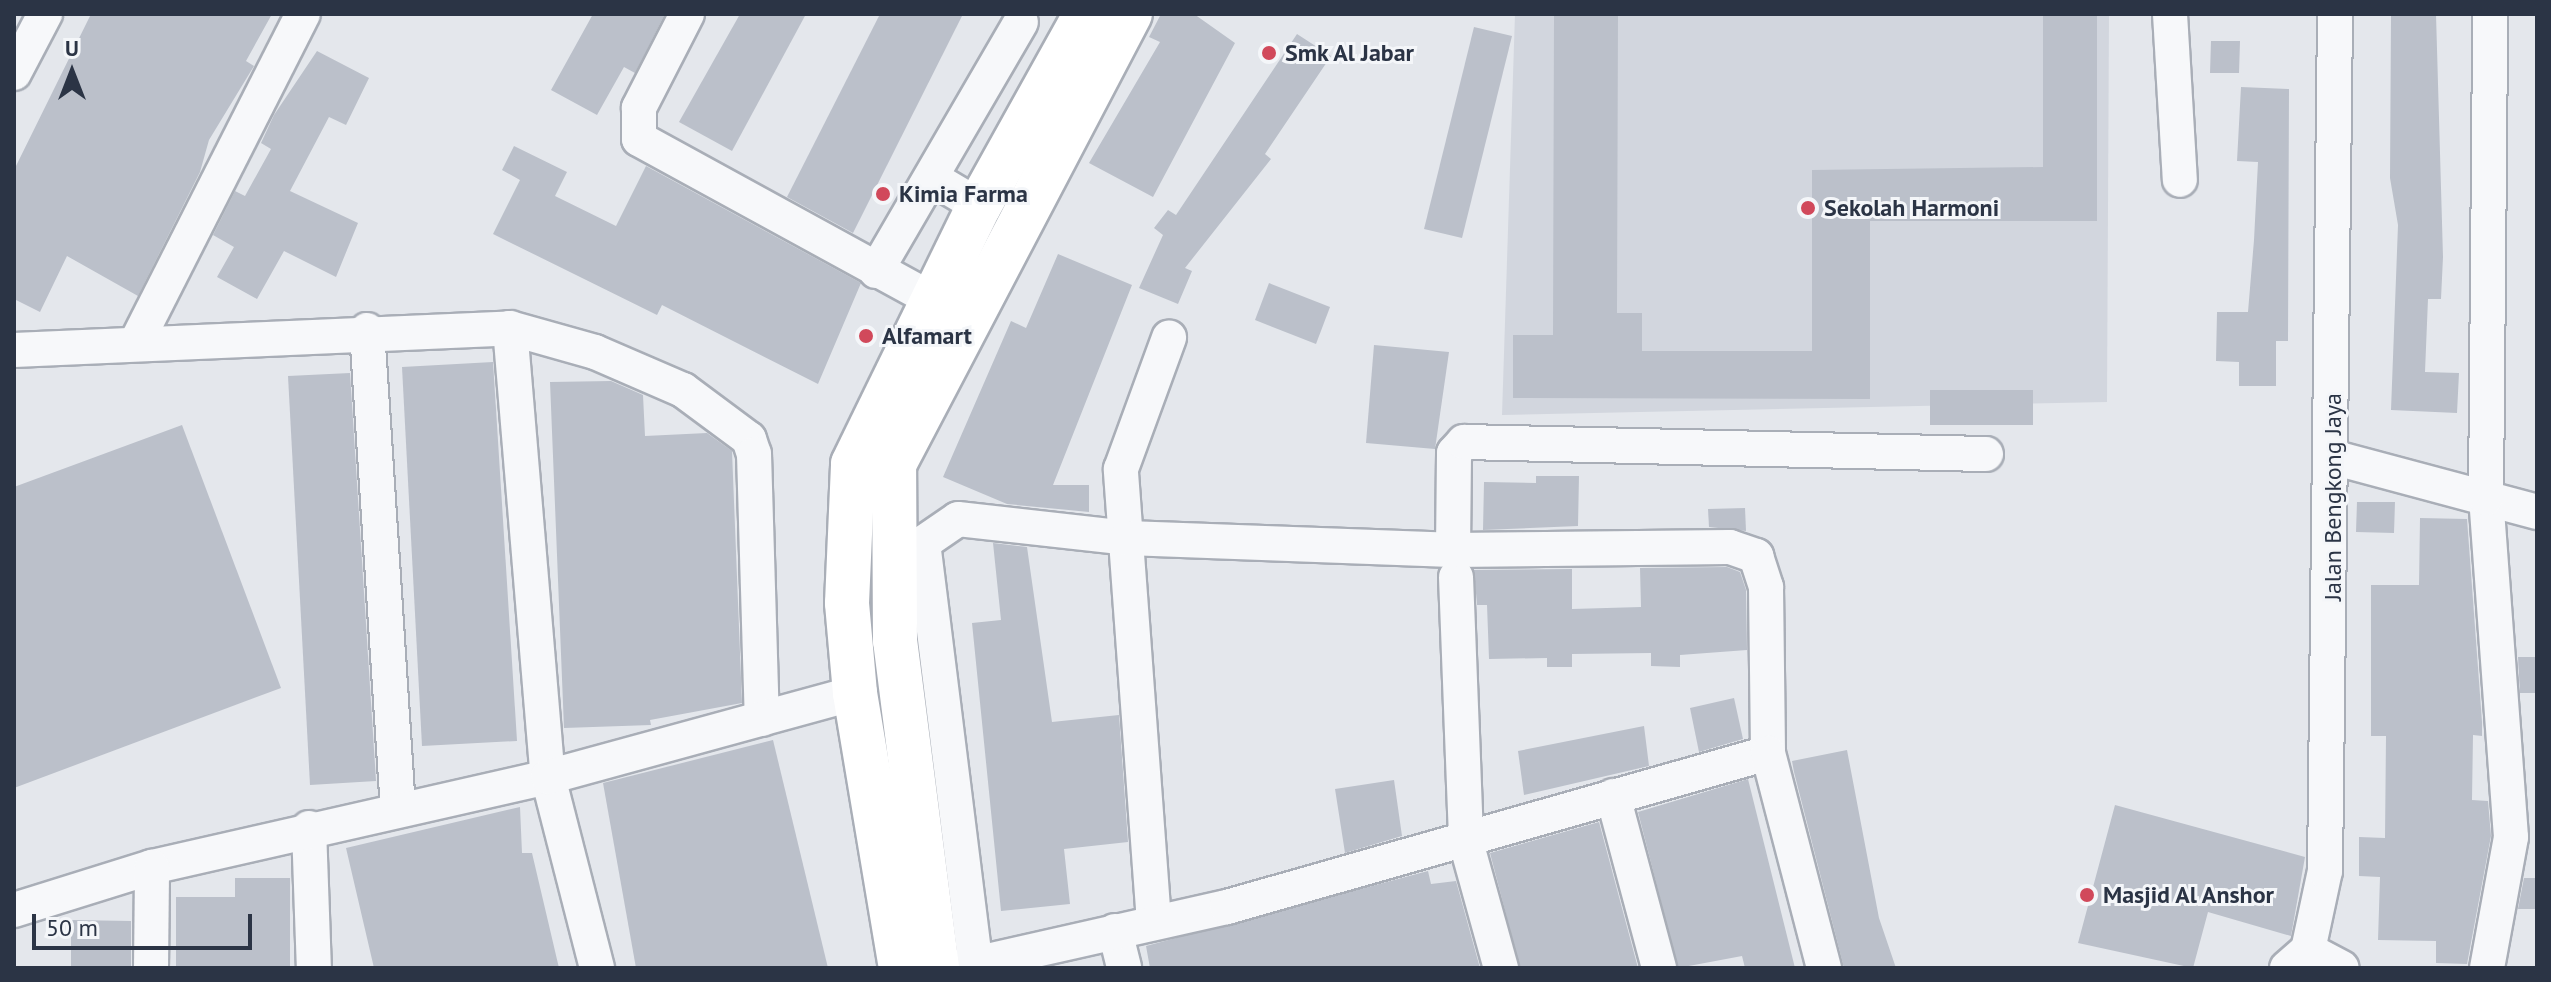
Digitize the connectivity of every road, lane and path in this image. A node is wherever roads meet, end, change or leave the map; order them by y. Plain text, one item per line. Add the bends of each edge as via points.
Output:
1 (45, 14) edge
2 (303, 14) edge
3 (687, 14) edge
4 (1086, 14) edge
5 (1130, 14) edge
6 (2170, 14) edge
7 (2335, 14) edge
8 (2490, 14) edge
9 (1021, 22) dead end
10 (14, 73) edge
11 (932, 178) junction
12 (2180, 180) dead end
13 (979, 206) junction
14 (876, 271) junction
15 (931, 299) junction
16 (510, 328) junction
17 (367, 330) junction
18 (1169, 338) dead end
19 (138, 339) junction
20 (14, 350) edge
21 (1986, 454) dead end
22 (2332, 457) junction
23 (2486, 498) junction
24 (2537, 512) edge
25 (1127, 538) junction
26 (1455, 564) junction
27 (915, 638) junction
28 (855, 693) junction
29 (762, 719) junction
30 (1768, 753) junction
31 (548, 777) junction
32 (1613, 796) junction
33 (398, 810) junction
34 (309, 828) junction
35 (1466, 842) junction
36 (152, 867) junction
37 (14, 910) edge
38 (1154, 922) junction
39 (1115, 931) junction
40 (2297, 959) edge
41 (961, 966) edge
42 (151, 968) edge
43 (314, 968) edge
44 (597, 968) edge
45 (901, 968) edge
46 (1124, 968) edge
47 (1501, 968) edge
48 (1659, 968) edge
49 (1824, 968) edge
50 (2342, 968) edge
51 (2487, 968) edge

1 - 10 street
2 - 19 street
3 - 14 street via 639,108 639,139
4 - 13 main road
5 - 27 main road via 894,464
6 - 12 street
7 - 22 street, Jalan Bengkong Jaya
8 - 23 street
9 - 11 street
11 - 13 street
11 - 14 street
13 - 15 main road
14 - 15 street
15 - 28 main road via 853,464 847,603
16 - 17 street
16 - 29 street via 595,352 683,390 749,439
16 - 31 street
17 - 19 street
17 - 33 street
18 - 25 street via 1121,469
19 - 20 street
21 - 26 street via 1464,442 1454,453
22 - 23 street
22 - 40 street, Jalan Bengkong Jaya via 2325,871
23 - 24 street
23 - 51 street via 2511,837
25 - 26 street
25 - 27 street via 958,519 941,524 923,543
25 - 38 street
26 - 30 street via 1730,547 1756,556 1766,587
26 - 35 street
27 - 41 main road
28 - 29 street
28 - 45 main road
29 - 31 street
30 - 32 street
30 - 49 street
31 - 33 street
31 - 44 street
32 - 35 street
32 - 48 street
33 - 34 street
34 - 36 street
34 - 43 street
35 - 38 street
35 - 47 street
36 - 37 street
36 - 42 street
38 - 39 street
39 - 41 street
39 - 46 street
40 - 50 street

